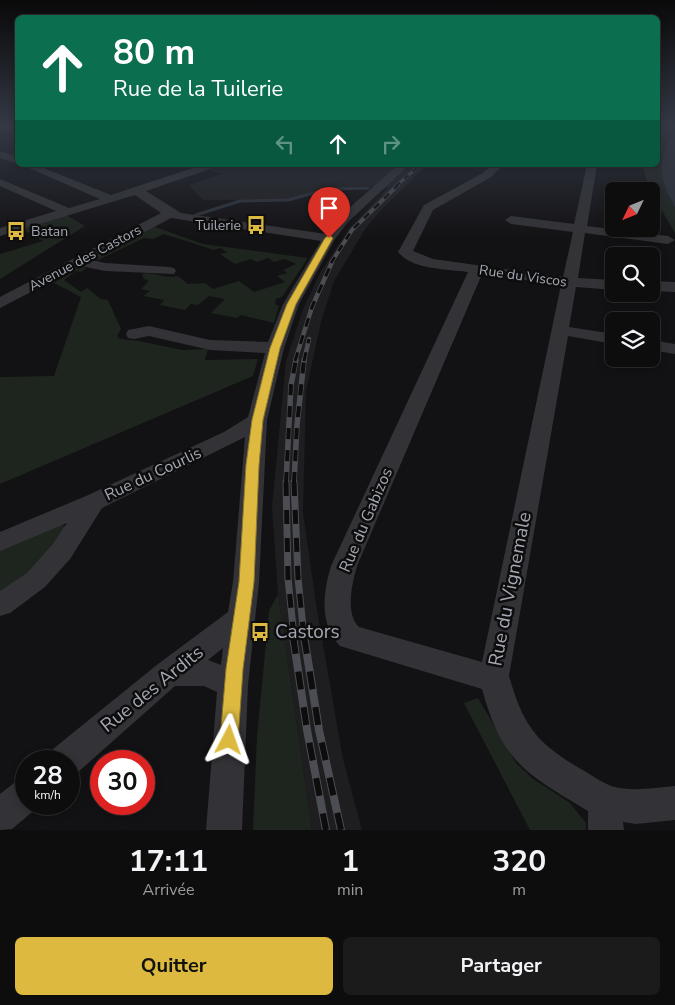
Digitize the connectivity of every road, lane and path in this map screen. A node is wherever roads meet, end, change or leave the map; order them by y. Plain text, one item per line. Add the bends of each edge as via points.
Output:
1 (32, 167) edge
2 (206, 167) edge
3 (402, 167) edge
4 (496, 167) edge
5 (592, 167) edge
6 (0, 182) edge
7 (136, 191) junction
8 (110, 199) junction
9 (68, 212) junction
10 (170, 213) junction
11 (511, 220) dead end
12 (580, 228) junction
13 (0, 232) edge
14 (329, 238) junction
15 (668, 240) dead end
16 (78, 261) junction
17 (477, 269) junction
18 (169, 271) dead end
19 (569, 283) junction
20 (605, 285) edge
21 (660, 286) edge
22 (675, 287) edge
23 (0, 303) edge
24 (559, 330) junction
25 (134, 334) dead end
26 (605, 338) edge
27 (660, 346) edge
28 (275, 348) junction
29 (675, 349) edge
30 (257, 420) junction
31 (94, 502) junction
32 (0, 542) edge
33 (0, 605) edge
34 (240, 619) junction
35 (169, 673) junction
36 (494, 676) junction
37 (233, 685) junction
38 (78, 750) edge
39 (675, 803) edge
40 (15, 805) edge
41 (606, 816) edge
42 (0, 818) edge
43 (224, 830) edge

1 - 8 street
2 - 7 street
3 - 14 street via 344,219
4 - 17 street, Rue du Viscos via 428,208 405,252 433,262
5 - 12 street, Rue du Vignemale
6 - 9 street
7 - 8 street
7 - 10 street via 146,194
8 - 9 street
9 - 13 street
10 - 14 street
10 - 16 street, Avenue des Castors
11 - 12 street
12 - 15 street
12 - 19 street, Rue du Vignemale
14 - 28 street via 291,304
16 - 18 street via 105,267
16 - 23 street, Avenue des Castors
17 - 19 street, Rue du Viscos
17 - 36 street, Rue du Gabizos via 344,566 339,584 339,605 342,628 350,637 478,675
19 - 20 street, Rue du Viscos
19 - 24 street, Rue du Vignemale
21 - 22 street
24 - 26 street
24 - 36 street, Rue du Vignemale
25 - 28 street via 149,331 210,344
27 - 29 street
28 - 30 street
30 - 31 street, Rue du Courlis via 231,437
30 - 34 street via 246,582
31 - 32 street
31 - 33 street, Rue du Courlis via 60,552 36,580
34 - 35 street, Rue des Ardits
34 - 37 street
35 - 37 street via 206,673
35 - 38 street, Rue des Ardits
36 - 41 street, Rue du Vignemale via 503,707 520,741 539,762
37 - 43 street
39 - 41 street, Rue du Vignemale via 636,807
40 - 42 street

